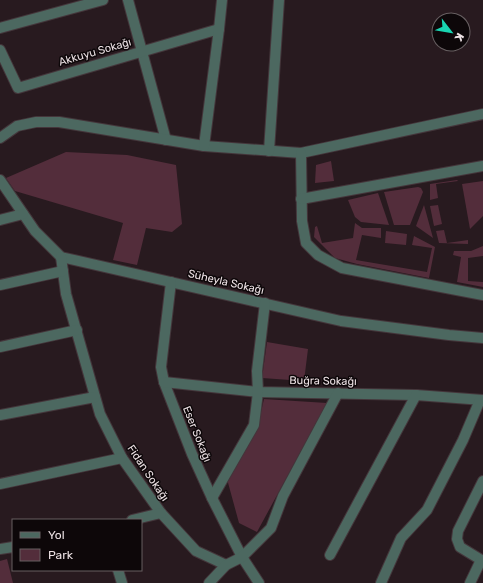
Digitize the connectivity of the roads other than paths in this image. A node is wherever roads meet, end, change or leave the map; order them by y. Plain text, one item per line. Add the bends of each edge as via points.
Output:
1 (102, 0) edge
2 (128, 0) edge
3 (222, 0) edge
4 (279, 0) edge
5 (0, 28) edge
6 (219, 29) junction
7 (0, 50) edge
8 (142, 51) junction
9 (483, 114) edge
10 (0, 138) edge
11 (166, 140) junction
12 (204, 146) junction
13 (269, 151) junction
14 (301, 153) junction
15 (483, 166) edge
16 (0, 180) edge
17 (301, 199) junction
18 (23, 214) junction
19 (0, 220) edge
20 (61, 257) junction
21 (63, 271) junction
22 (171, 282) junction
23 (0, 285) edge
24 (483, 295) edge
25 (265, 304) junction
26 (77, 330) junction
27 (483, 338) edge
28 (0, 347) edge
29 (164, 382) junction
30 (258, 392) junction
31 (338, 393) junction
32 (416, 395) junction
33 (95, 397) junction
34 (482, 400) edge
35 (0, 415) edge
36 (122, 458) junction
37 (483, 481) edge
38 (0, 484) edge
39 (212, 498) junction
40 (162, 513) junction
41 (136, 519) edge
42 (12, 547) edge
43 (0, 550) edge
44 (330, 555) dead end
45 (242, 556) junction
46 (482, 560) edge
47 (226, 565) junction
48 (118, 571) edge
49 (122, 583) edge
50 (209, 583) edge
51 (259, 583) edge
52 (382, 583) edge
53 (470, 583) edge

1 - 5 street
2 - 8 street
3 - 6 street
4 - 13 street
6 - 8 street, Akkuyu Sokağı
6 - 12 street
7 - 8 street, Akkuyu Sokağı via 18,88
8 - 11 street
9 - 14 street
10 - 11 street via 17,126 36,122 59,122
11 - 12 street
12 - 13 street
13 - 14 street
14 - 17 street
15 - 17 street
16 - 18 street
17 - 24 street via 306,243 318,255 342,268
18 - 19 street
18 - 20 street via 35,231
20 - 21 street, Fidan Sokağı
20 - 22 street, Süheyla Sokağı
21 - 23 street
21 - 26 street, Fidan Sokağı via 66,294
22 - 25 street, Süheyla Sokağı
22 - 29 street, Eser Sokağı via 161,367
25 - 27 street, Süheyla Sokağı via 341,321
25 - 30 street via 257,371
26 - 28 street
26 - 33 street, Fidan Sokağı
29 - 30 street, Buğra Sokağı
29 - 39 street, Eser Sokağı
30 - 31 street, Buğra Sokağı
30 - 39 street via 254,426
31 - 32 street, Buğra Sokağı
31 - 45 street via 283,496 271,528
32 - 34 street, Buğra Sokağı
32 - 44 street
33 - 35 street
33 - 36 street, Fidan Sokağı via 100,414
34 - 52 street via 427,510 401,538
36 - 38 street
36 - 40 street, Fidan Sokağı
37 - 46 street via 458,531 457,539 460,547
39 - 45 street, Eser Sokağı
40 - 41 street
40 - 47 street, Fidan Sokağı via 196,551
42 - 43 street
45 - 47 street
45 - 51 street, Eser Sokağı
46 - 53 street
47 - 50 street
48 - 49 street

